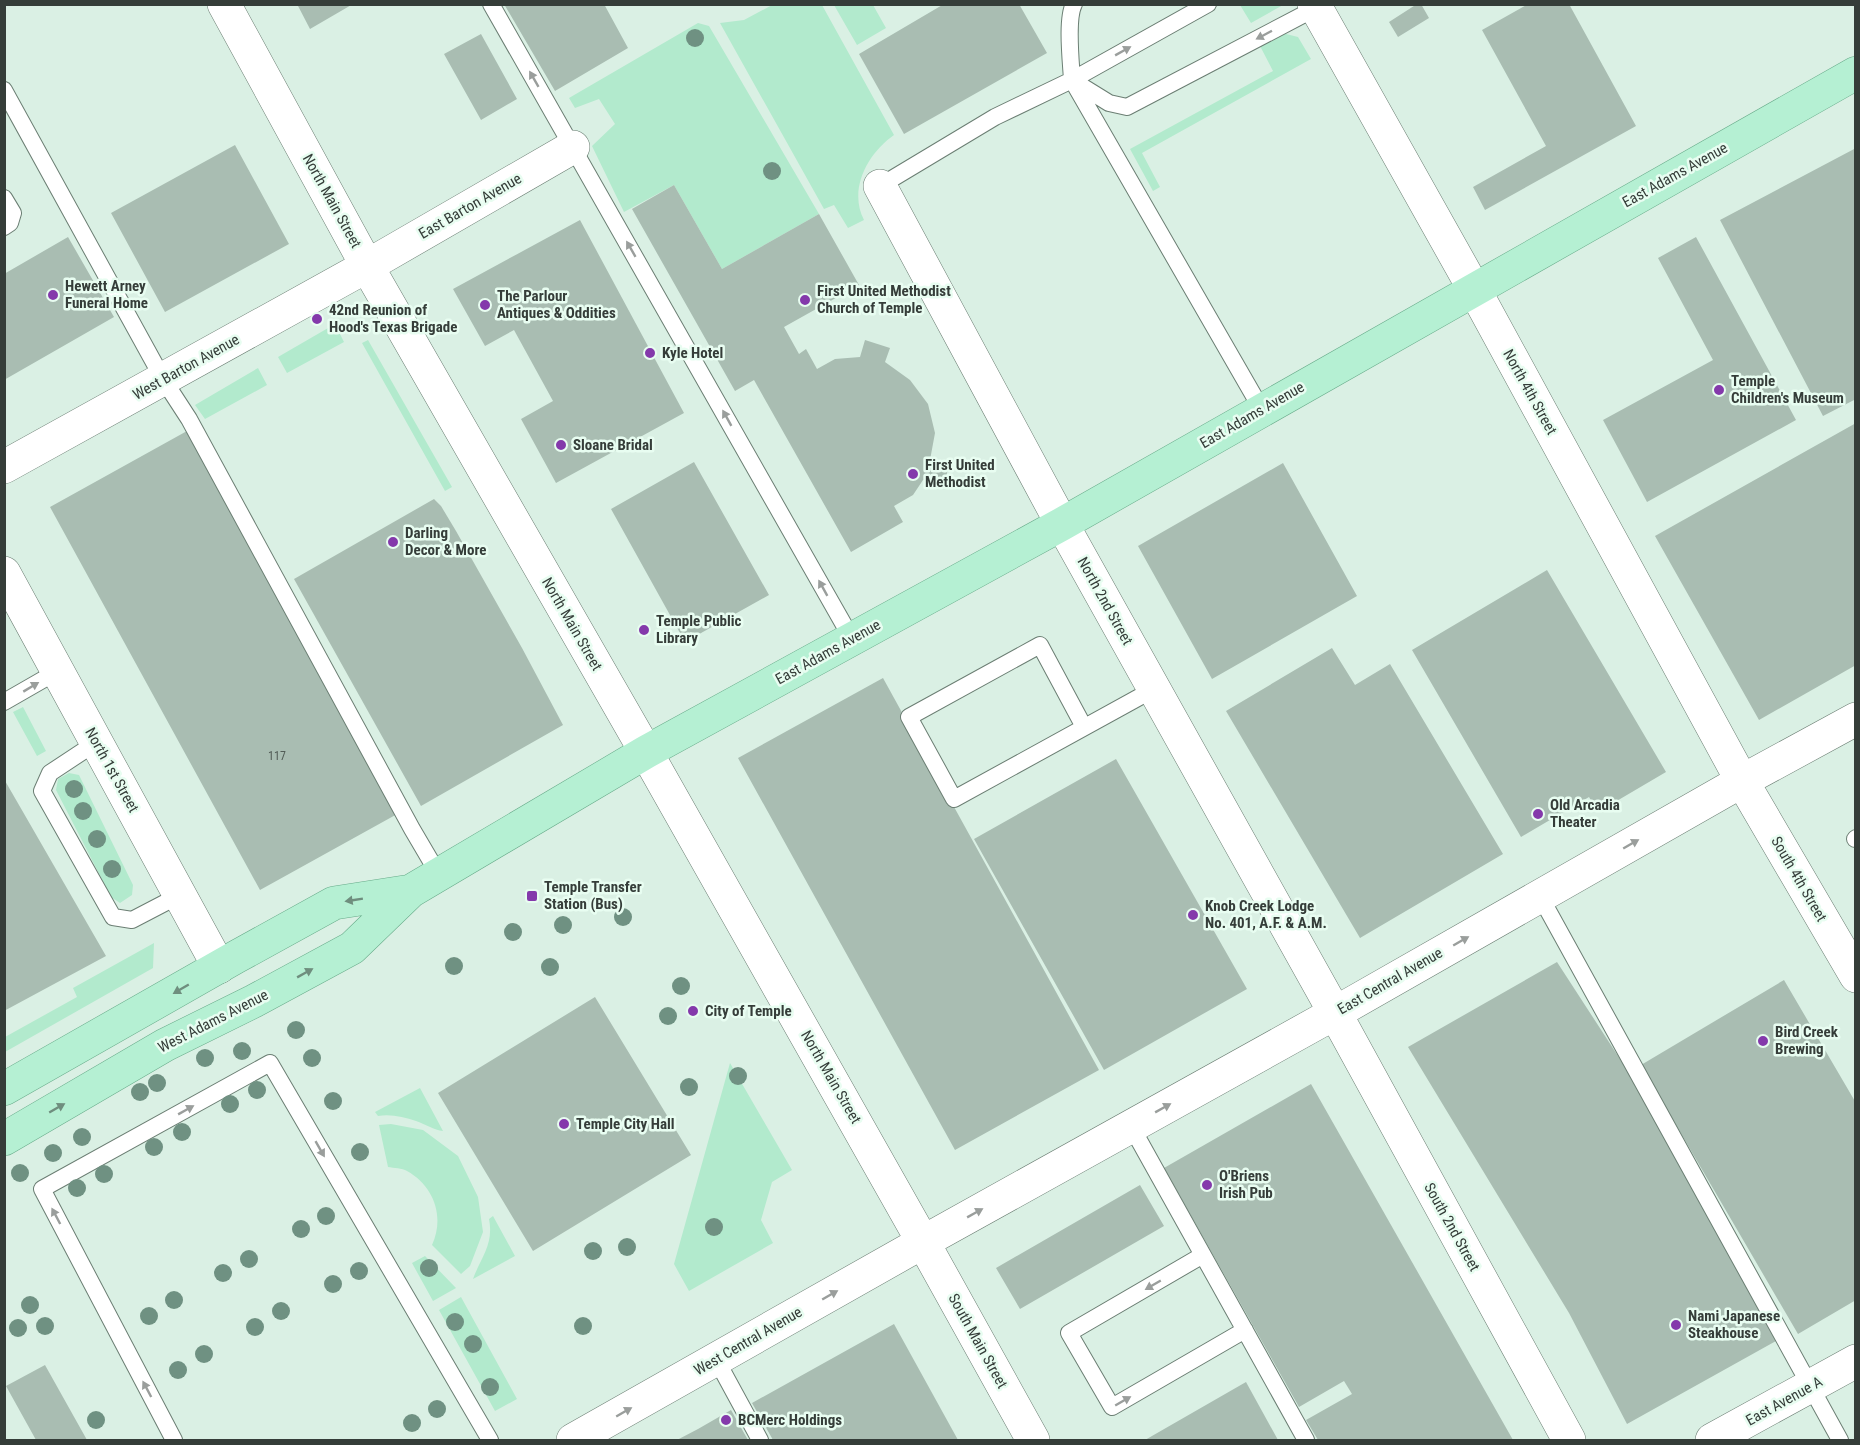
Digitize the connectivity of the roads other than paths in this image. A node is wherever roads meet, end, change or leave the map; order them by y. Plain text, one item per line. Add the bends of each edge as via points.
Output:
1 (224, 4) edge
2 (491, 4) edge
3 (1074, 4) edge
4 (1208, 4) edge
5 (1315, 6) edge
6 (1856, 74) edge
7 (1072, 80) junction
8 (4, 90) edge
9 (573, 147) junction
10 (880, 186) joint
11 (4, 198) edge
12 (4, 227) edge
13 (367, 266) junction
14 (1474, 289) junction
15 (164, 379) junction
16 (1262, 410) junction
17 (4, 467) edge
18 (1062, 524) junction
19 (8, 589) edge
20 (852, 639) junction
21 (58, 671) junction
22 (1154, 688) junction
23 (4, 702) edge
24 (1856, 719) edge
25 (1084, 727) junction
26 (97, 742) junction
27 (646, 752) junction
28 (1742, 782) junction
29 (425, 883) junction
30 (180, 895) junction
31 (1540, 896) junction
32 (219, 967) junction
33 (1856, 976) edge
34 (1335, 1013) junction
35 (4, 1089) edge
36 (1131, 1126) junction
37 (5, 1139) edge
38 (923, 1242) junction
39 (1203, 1256) junction
40 (1245, 1330) junction
41 (716, 1359) junction
42 (1856, 1361) edge
43 (1810, 1386) junction
44 (174, 1440) edge
45 (490, 1440) edge
46 (573, 1440) edge
47 (760, 1440) edge
48 (1033, 1440) edge
49 (1306, 1440) edge
50 (1569, 1440) edge
51 (1712, 1440) edge
52 (1840, 1440) edge

1 - 13 street, North Main Street
9 -> 2 lane
3 - 7 lane via 1070,20
7 -> 4 lane
5 -> 7 lane via 1127,107 1109,103
5 - 14 street, North 4th Street
6 - 14 main road, East Adams Avenue
7 - 10 lane via 995,117
7 - 16 lane
8 - 15 lane
9 - 13 street, East Barton Avenue
20 -> 9 lane
10 - 18 street, North 2nd Street
11 - 12 lane via 13,213 10,224
13 - 15 street, West Barton Avenue
13 - 27 street, North Main Street
14 - 16 main road, East Adams Avenue
14 - 28 street, North 4th Street
15 - 17 street, West Barton Avenue
15 - 29 lane via 412,829
16 - 18 main road, East Adams Avenue
18 - 20 main road, East Adams Avenue
18 - 22 street, North 2nd Street
19 - 21 street, North 1st Street
20 - 27 main road, East Adams Avenue
23 -> 21 lane
21 - 26 street, North 1st Street
22 - 25 lane
22 - 34 street, North 2nd Street
24 - 28 street, East Central Avenue
25 - 25 lane via 954,799 909,717 1040,645
26 - 30 street, North 1st Street
26 - 30 lane via 50,773 42,791 113,917 132,920
27 - 29 main road, West Adams Avenue
27 - 38 street, North Main Street
31 -> 28 street, East Central Avenue
28 - 33 street, South 4th Street
29 -> 32 main road, West Adams Avenue via 334,903
37 -> 29 main road, West Adams Avenue via 165,1045 352,948
30 - 32 street, North 1st Street
34 -> 31 street, East Central Avenue
31 - 43 lane
32 -> 35 main road, West Adams Avenue
36 -> 34 street, East Central Avenue
34 - 50 street, South 2nd Street
38 -> 36 street, East Central Avenue
36 - 39 lane
41 -> 38 street, West Central Avenue
38 - 48 street, South Main Street
39 - 40 lane
39 -> 40 lane via 1069,1333 1112,1407
40 - 49 lane
46 -> 41 street, West Central Avenue
41 - 47 lane
42 - 43 street, East Avenue A
43 - 51 street, East Avenue A
43 - 52 lane
44 -> 45 lane via 42,1190 270,1063

